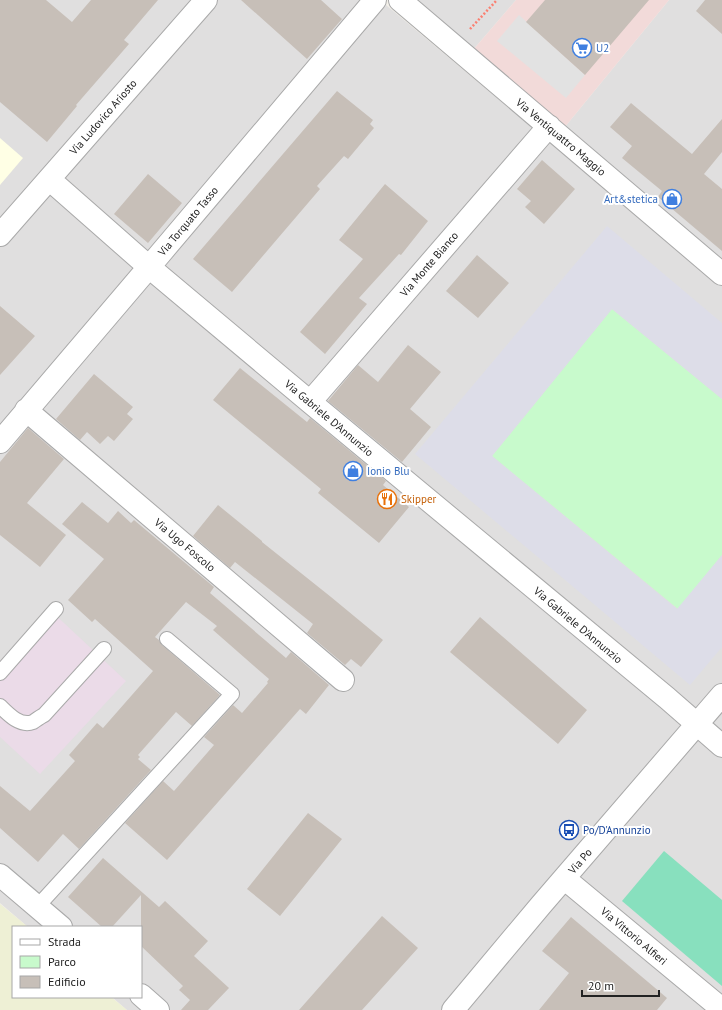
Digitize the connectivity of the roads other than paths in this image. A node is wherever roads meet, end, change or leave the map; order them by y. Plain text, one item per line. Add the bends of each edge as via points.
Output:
1 (206, 0) edge
2 (375, 0) edge
3 (400, 0) edge
4 (549, 126) junction
5 (49, 179) junction
6 (0, 235) edge
7 (150, 267) junction
8 (722, 274) edge
9 (310, 402) junction
10 (26, 410) junction
11 (0, 442) edge
12 (56, 609) dead end
13 (167, 639) dead end
14 (104, 649) dead end
15 (0, 673) edge
16 (343, 680) dead end
17 (722, 695) edge
18 (0, 706) edge
19 (697, 724) junction
20 (722, 746) edge
21 (0, 875) edge
22 (565, 879) junction
23 (37, 907) junction
24 (60, 926) edge
25 (142, 996) edge
26 (722, 1009) edge
27 (158, 1010) edge
28 (453, 1010) edge

1 - 5 street, Via Ludovico Ariosto
2 - 7 street, Via Torquato Tasso
3 - 4 street, Via Ventiquattro Maggio
4 - 8 street, Via Ventiquattro Maggio
4 - 9 street, Via Monte Bianco
5 - 6 street, Via Ludovico Ariosto
5 - 7 street, Via Gabriele D'Annunzio
7 - 9 street, Via Gabriele D'Annunzio
7 - 10 street, Via Torquato Tasso
9 - 19 street, Via Gabriele D'Annunzio
10 - 11 street, Via Torquato Tasso
10 - 16 street, Via Ugo Foscolo
12 - 15 lane
13 - 23 lane via 232,694
14 - 18 lane via 44,715 32,722 24,724
17 - 19 street, Via Po
19 - 20 street, Via Gabriele D'Annunzio
19 - 22 street, Via Po
21 - 23 street
22 - 26 street, Via Vittorio Alfieri
22 - 28 street, Via Po
23 - 24 street
25 - 27 street

